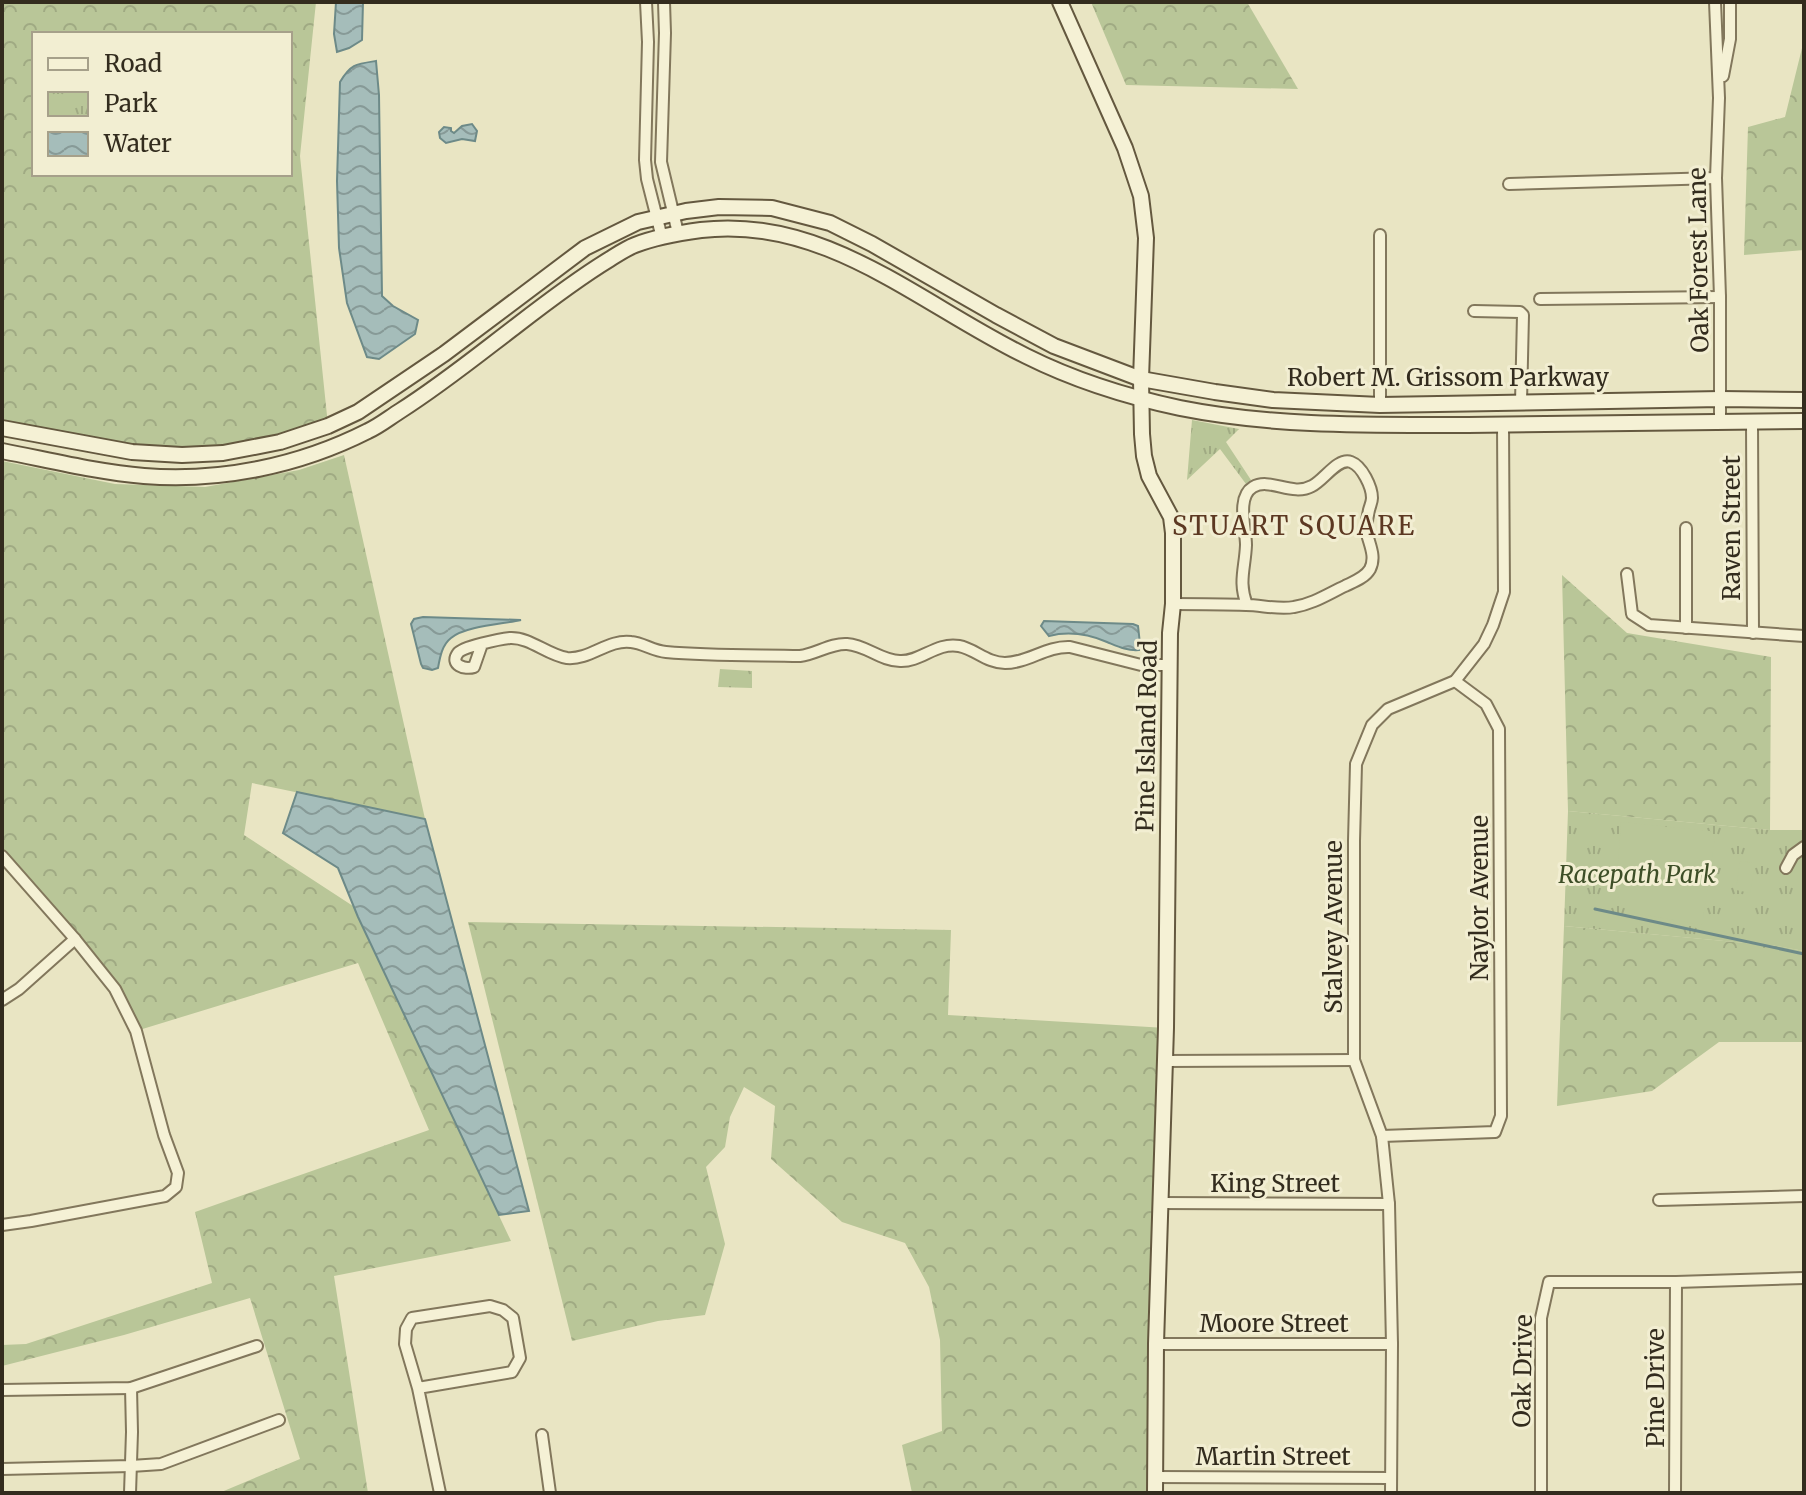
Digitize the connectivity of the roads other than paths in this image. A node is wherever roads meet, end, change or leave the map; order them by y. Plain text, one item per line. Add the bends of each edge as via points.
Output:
1 (646, 2) edge
2 (664, 2) edge
3 (1060, 2) edge
4 (1715, 2) edge
5 (1730, 2) edge
6 (1719, 98) junction
7 (663, 112) junction
8 (646, 113) junction
9 (1716, 178) junction
10 (1509, 184) dead end
11 (673, 214) junction
12 (656, 217) junction
13 (678, 233) junction
14 (1380, 235) dead end
15 (662, 238) junction
16 (1720, 297) junction
17 (1540, 299) dead end
18 (1474, 311) dead end
19 (1141, 379) junction
20 (1141, 399) junction
21 (1721, 399) junction
22 (1804, 400) edge
23 (1314, 402) junction
24 (1521, 402) junction
25 (1380, 405) junction
26 (1804, 421) edge
27 (1720, 422) junction
28 (1752, 422) junction
29 (1308, 424) junction
30 (1503, 425) junction
31 (2, 428) edge
32 (2, 451) edge
33 (1686, 528) dead end
34 (1627, 574) dead end
35 (1173, 604) junction
36 (1247, 605) junction
37 (1686, 628) junction
38 (1753, 633) junction
39 (1804, 636) edge
40 (482, 644) dead end
41 (1170, 665) junction
42 (1455, 681) junction
43 (1804, 847) edge
44 (2, 856) edge
45 (1786, 868) dead end
46 (75, 939) junction
47 (2, 1000) edge
48 (1354, 1060) junction
49 (1165, 1061) junction
50 (1382, 1136) junction
51 (1804, 1196) edge
52 (1659, 1200) dead end
53 (1161, 1203) junction
54 (1389, 1204) junction
55 (2, 1225) edge
56 (1804, 1278) edge
57 (1676, 1282) junction
58 (1156, 1344) junction
59 (1392, 1344) junction
60 (257, 1346) dead end
61 (131, 1388) junction
62 (418, 1388) junction
63 (2, 1390) edge
64 (279, 1420) dead end
65 (542, 1435) dead end
66 (131, 1466) junction
67 (2, 1469) edge
68 (1155, 1477) junction
69 (1391, 1478) junction
70 (130, 1493) edge
71 (440, 1493) edge
72 (550, 1493) edge
73 (1155, 1493) edge
74 (1391, 1493) edge
75 (1541, 1493) edge
76 (1675, 1493) edge

1 - 8 street
2 - 7 street
3 - 19 main road, Pine Island Road via 1141,196 1146,238
4 - 6 street, Oak Forest Lane
5 - 6 street, Oak Forest Lane via 1730,39
6 - 9 street, Oak Forest Lane
7 - 8 street
7 - 11 street via 661,162
8 - 12 street via 645,160
9 - 10 street
9 - 16 street, Oak Forest Lane
11 - 12 main road, Robert M. Grissom Parkway
11 - 13 street
11 - 19 main road, Robert M. Grissom Parkway via 719,207 772,208 830,223 1054,346
12 - 15 street
12 - 31 main road, Robert M. Grissom Parkway via 585,248 358,412 280,442 182,455 132,452
13 - 15 main road, Robert M. Grissom Parkway
13 - 20 main road, Robert M. Grissom Parkway via 747,229 810,240 1024,355
14 - 25 street
15 - 32 main road, Robert M. Grissom Parkway via 633,245 581,276 431,391 370,430 327,449 244,472 204,476 145,476
16 - 17 street
16 - 21 street, Oak Forest Lane
18 - 24 street via 1523,315
19 - 20 main road, Pine Island Road
19 - 23 main road, Robert M. Grissom Parkway
20 - 29 main road, Robert M. Grissom Parkway via 1246,419
20 - 35 main road, Pine Island Road via 1149,476 1171,517
21 - 22 main road, Robert M. Grissom Parkway
21 - 24 main road, Robert M. Grissom Parkway
21 - 27 street, Oak Forest Lane
23 - 25 main road, Robert M. Grissom Parkway
23 - 29 main road via 1306,410
24 - 25 main road, Robert M. Grissom Parkway
26 - 28 main road, Robert M. Grissom Parkway
27 - 28 main road, Robert M. Grissom Parkway
27 - 30 main road, Robert M. Grissom Parkway
28 - 38 street, Raven Street
29 - 30 main road, Robert M. Grissom Parkway
30 - 42 street, Stalvey Avenue via 1504,592 1484,644
33 - 37 street
34 - 37 street via 1636,618 1649,625
35 - 36 street
35 - 41 main road, Pine Island Road
36 - 36 street via 1309,604 1364,576 1373,555 1367,532 1372,497 1356,465 1340,462 1307,489 1264,484 1246,494 1241,579
37 - 38 street
38 - 39 street
40 - 41 street via 521,639 570,658 623,642 661,652 800,656 850,644 898,661 949,645 1001,663 1070,647 1141,665
41 - 49 main road, Pine Island Road
42 - 48 street, Stalvey Avenue via 1388,709 1372,725 1356,764
42 - 50 street, Naylor Avenue via 1486,704 1499,729 1501,1116 1495,1132
43 - 45 street
44 - 46 street
46 - 47 street
46 - 55 street via 115,989 136,1031 178,1173 176,1187 165,1196
48 - 49 street
48 - 50 street, Stalvey Avenue
49 - 53 main road, Pine Island Road
50 - 54 street, Stalvey Avenue
51 - 52 street
53 - 54 street, King Street
53 - 58 main road, Pine Island Road
54 - 59 street, Stalvey Avenue
56 - 57 street
57 - 75 street, Oak Drive via 1549,1282 1541,1318
57 - 76 street, Pine Drive
58 - 59 street, Moore Street
58 - 68 main road, Pine Island Road
59 - 69 street, Stalvey Avenue
60 - 61 street
61 - 63 street
61 - 66 street
62 - 62 street via 405,1344 412,1318 490,1306 513,1318 520,1358 512,1372
62 - 71 street
64 - 66 street via 161,1464
65 - 72 street
66 - 67 street
66 - 70 street
68 - 69 street, Martin Street
68 - 73 main road, Pine Island Road
69 - 74 street, Stalvey Avenue

